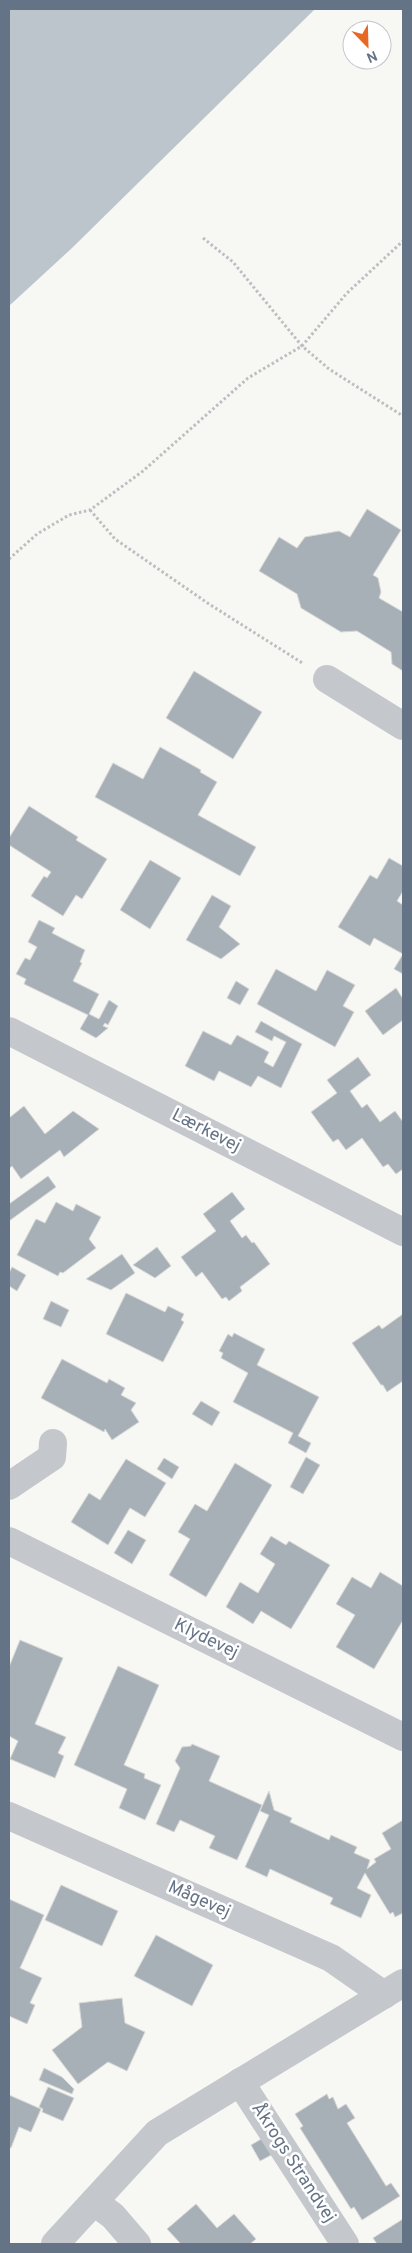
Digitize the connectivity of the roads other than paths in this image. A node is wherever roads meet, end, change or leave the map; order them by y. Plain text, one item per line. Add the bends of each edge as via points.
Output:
1 (327, 679) road end
2 (403, 726) edge
3 (9, 1030) edge
4 (403, 1232) edge
5 (53, 1443) dead end
6 (9, 1486) edge
7 (9, 1541) edge
8 (403, 1738) edge
9 (9, 1816) edge
10 (394, 1989) edge
11 (240, 2082) junction
12 (94, 2202) junction
13 (55, 2244) edge
14 (136, 2244) edge
15 (345, 2244) edge

1 - 2 street
3 - 4 street, Lærkevej
5 - 6 street via 52,1457
7 - 8 street, Klydevej
9 - 10 street, Mågevej
10 - 11 street
11 - 12 street via 156,2133
11 - 15 street, Åkrogs Strandvej
12 - 13 street
12 - 14 street via 113,2216

